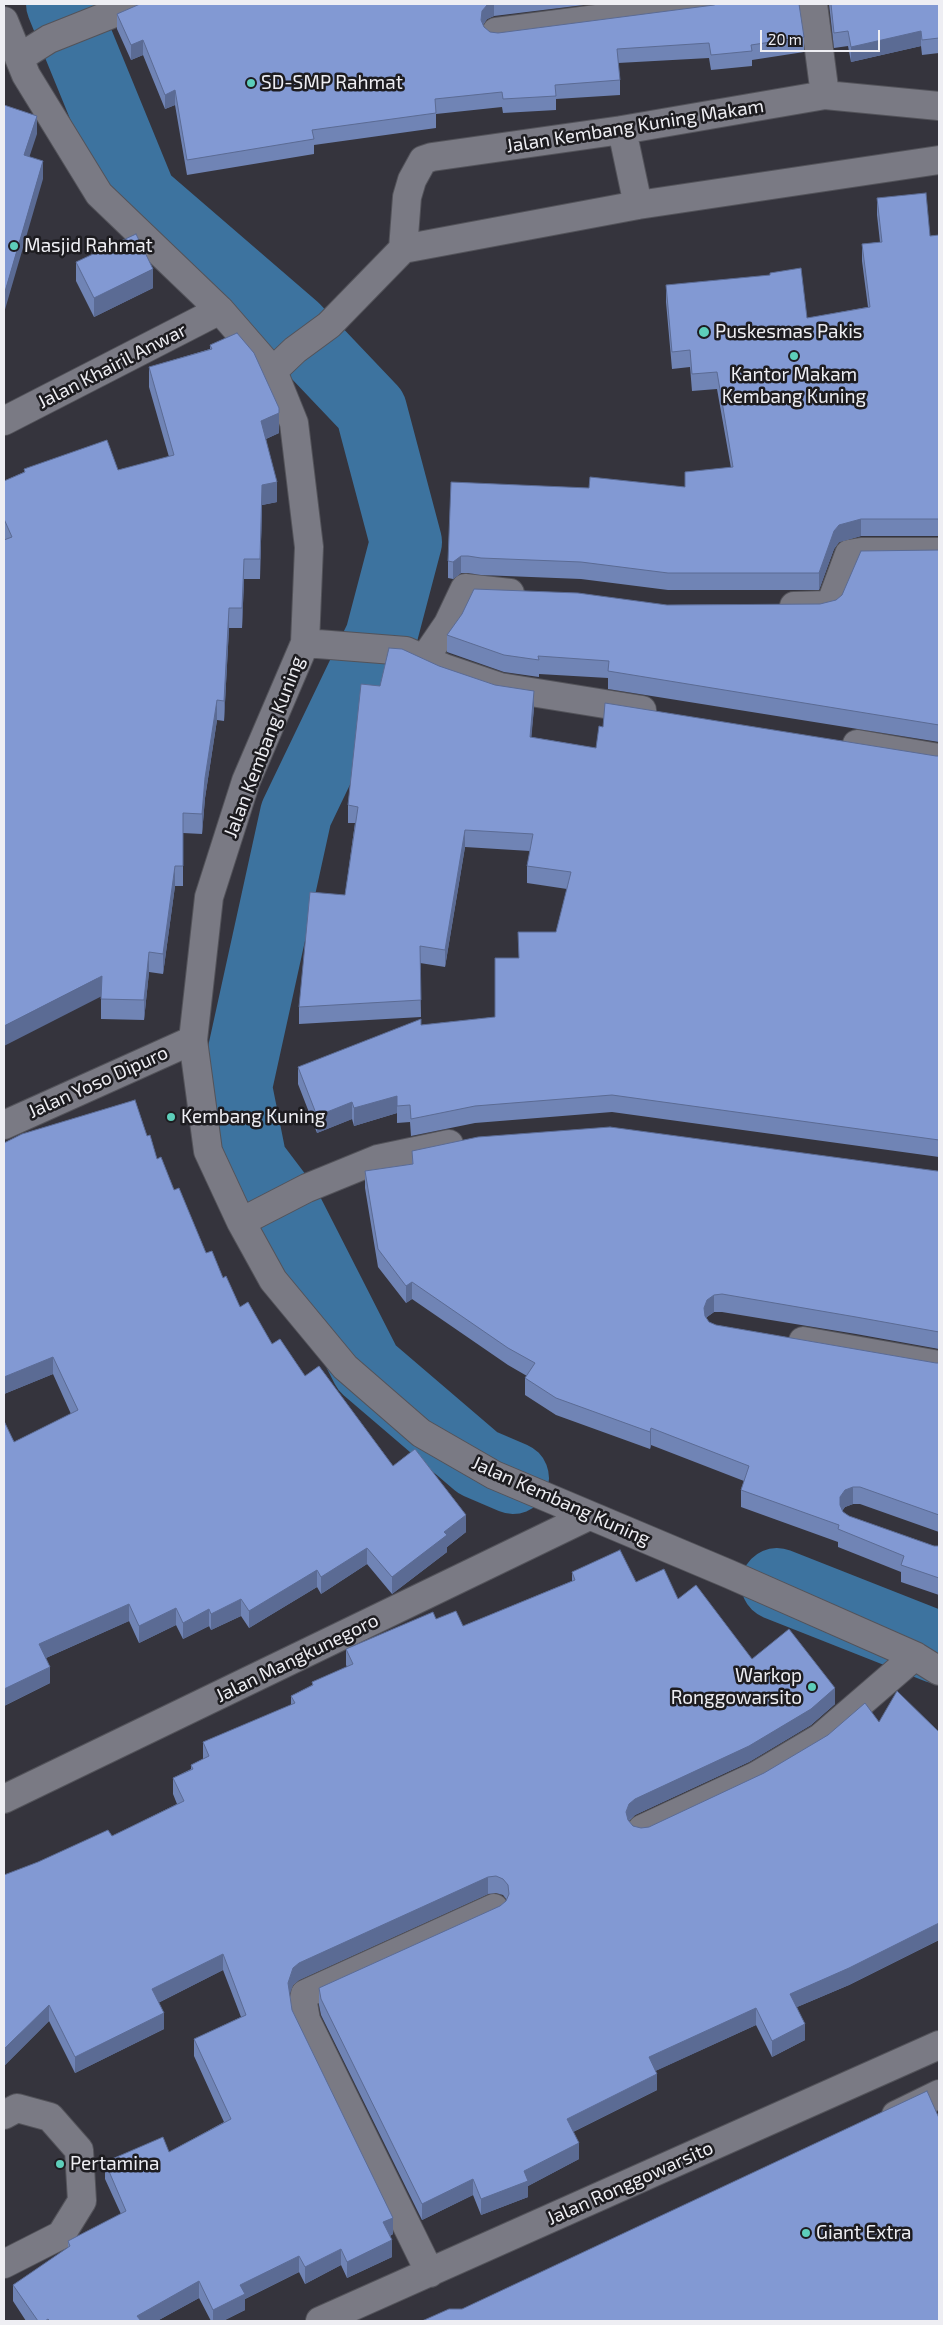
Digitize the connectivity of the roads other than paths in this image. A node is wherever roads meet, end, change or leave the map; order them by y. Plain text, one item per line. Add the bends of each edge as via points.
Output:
1 (137, 4) edge
2 (712, 4) edge
3 (813, 4) edge
4 (4, 21) edge
5 (496, 32) edge
6 (19, 58) junction
7 (825, 95) junction
8 (939, 106) edge
9 (622, 130) junction
10 (939, 160) edge
11 (638, 204) junction
12 (403, 249) junction
13 (220, 310) junction
14 (273, 371) junction
15 (4, 421) edge
16 (939, 552) edge
17 (539, 594) edge
18 (769, 606) edge
19 (305, 643) junction
20 (415, 655) junction
21 (666, 714) edge
22 (828, 739) edge
23 (939, 758) edge
24 (193, 1040) junction
25 (4, 1125) edge
26 (476, 1139) edge
27 (241, 1222) junction
28 (776, 1336) edge
29 (939, 1366) edge
30 (590, 1516) junction
31 (915, 1656) junction
32 (939, 1671) edge
33 (4, 1800) edge
34 (642, 1829) edge
35 (494, 1908) edge
36 (939, 2045) edge
37 (939, 2094) edge
38 (4, 2115) edge
39 (876, 2124) edge
40 (4, 2264) edge
41 (430, 2273) junction
42 (320, 2321) edge

1 - 6 street via 49,38
2 - 5 street
3 - 7 street
4 - 6 street, Jalan Kembang Kuning
6 - 13 street, Jalan Kembang Kuning via 26,75 99,194
7 - 8 street, Jalan Kembang Kuning Makam
7 - 9 street, Jalan Kembang Kuning Makam
9 - 11 street
9 - 12 street, Jalan Kembang Kuning Makam via 423,160 407,197
10 - 11 street
11 - 12 street
12 - 14 street via 329,325 294,350
13 - 14 street, Jalan Kembang Kuning
13 - 15 street, Jalan Khairil Anwar
14 - 19 street, Jalan Kembang Kuning via 294,422 309,547
16 - 18 street via 849,554 832,600 826,604
17 - 20 street via 465,588 448,624
19 - 20 street
19 - 24 street, Jalan Kembang Kuning via 246,781 209,897
20 - 21 street via 500,687
22 - 23 street
24 - 25 street, Jalan Yoso Dipuro
24 - 27 street, Jalan Kembang Kuning via 208,1151
26 - 27 street via 378,1159 307,1188
27 - 30 street, Jalan Kembang Kuning via 273,1280 345,1367 421,1433 494,1475
28 - 29 street
30 - 31 street, Jalan Kembang Kuning
30 - 33 street, Jalan Mangkunegoro
31 - 32 street, Jalan Kembang Kuning
31 - 34 street via 820,1738 756,1776
35 - 41 street via 305,1994 303,2003 306,2020
36 - 41 street, Jalan Ronggowarsito
37 - 39 street
38 - 40 street via 16,2108 50,2116 79,2150 82,2201 61,2236
41 - 42 street, Jalan Ronggowarsito

